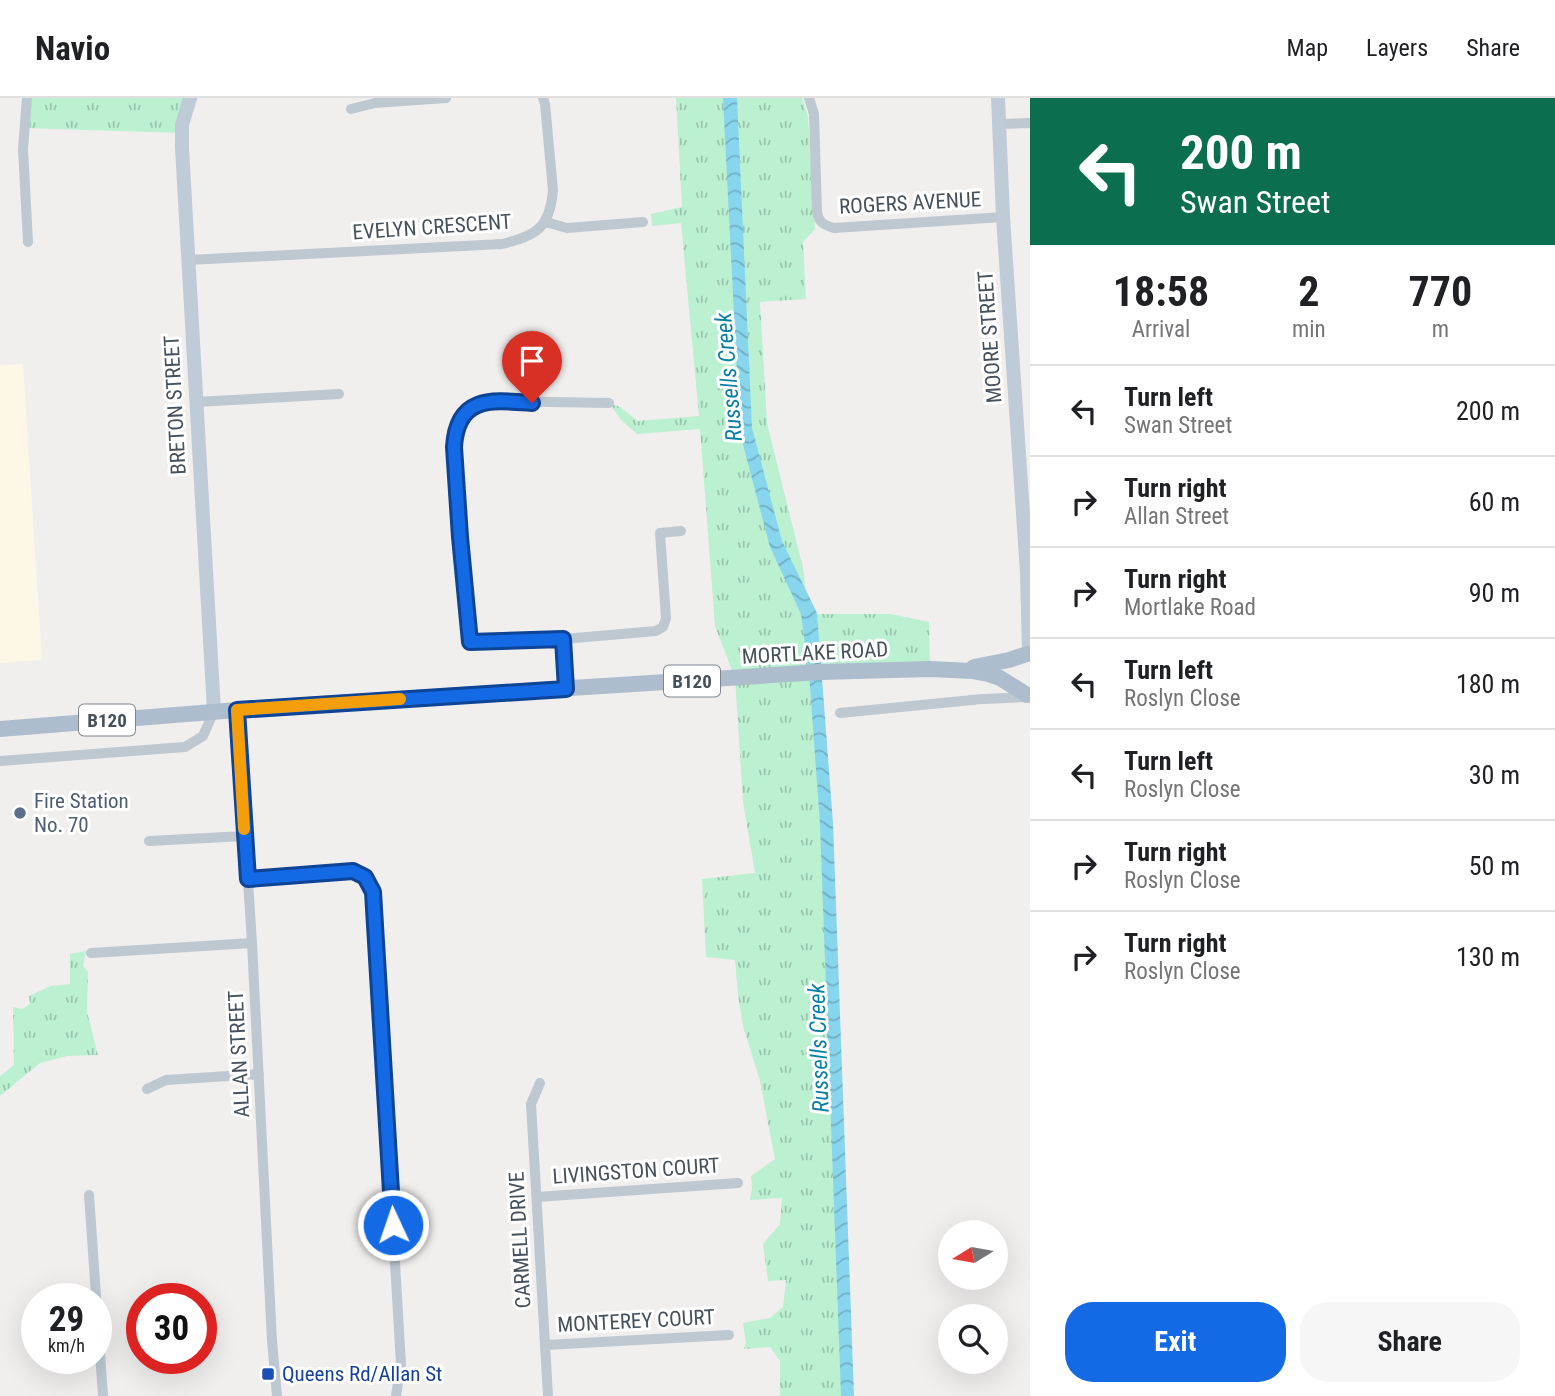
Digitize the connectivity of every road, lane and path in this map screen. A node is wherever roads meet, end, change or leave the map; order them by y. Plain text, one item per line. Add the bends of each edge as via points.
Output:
1 (27, 98) edge
2 (190, 98) edge
3 (446, 98) edge
4 (543, 98) edge
5 (809, 98) edge
6 (998, 98) edge
7 (351, 109) dead end
8 (1030, 123) edge
9 (1000, 124) junction
10 (1003, 217) junction
11 (546, 222) junction
12 (643, 222) dead end
13 (28, 242) dead end
14 (188, 260) junction
15 (339, 394) dead end
16 (196, 402) junction
17 (609, 403) dead end
18 (1024, 457) edge
19 (681, 531) dead end
20 (660, 533) junction
21 (646, 534) dead end
22 (1027, 573) junction
23 (1030, 588) edge
24 (563, 639) junction
25 (1029, 652) edge
26 (957, 669) junction
27 (566, 689) junction
28 (1029, 699) edge
29 (237, 710) junction
30 (214, 712) junction
31 (840, 713) dead end
32 (0, 729) edge
33 (0, 761) edge
34 (245, 836) junction
35 (149, 841) dead end
36 (248, 879) junction
37 (87, 940) dead end
38 (252, 943) junction
39 (259, 1074) junction
40 (540, 1083) dead end
41 (147, 1089) dead end
42 (738, 1184) dead end
43 (89, 1195) dead end
44 (537, 1197) junction
45 (729, 1335) dead end
46 (546, 1345) junction
47 (103, 1396) edge
48 (277, 1396) edge
49 (396, 1396) edge
50 (548, 1396) edge

1 - 13 street via 23,149
2 - 14 street, BRETON STREET via 182,125
3 - 7 street
4 - 11 street via 553,190
5 - 10 street, ROGERS AVENUE via 814,114 817,212 823,225
6 - 9 street, MOORE STREET
8 - 9 street
9 - 10 street, MOORE STREET
10 - 18 street, MOORE STREET
11 - 12 street via 576,228
11 - 14 street, EVELYN CRESCENT via 524,239 502,244
14 - 16 street, BRETON STREET
15 - 16 street
16 - 30 street, BRETON STREET
17 - 24 street via 486,401 464,414 455,435 470,642
18 - 22 street, MOORE STREET
19 - 20 street
20 - 21 street
20 - 24 street via 663,627
22 - 23 street, MOORE STREET
22 - 25 street, MOORE STREET
24 - 27 street
25 - 26 main road, MORTLAKE ROAD / B120
25 - 28 main road via 1019,674
26 - 27 main road, MORTLAKE ROAD / B120 via 821,672
26 - 28 main road, MORTLAKE ROAD / B120 via 1008,682
27 - 29 main road, MORTLAKE ROAD / B120
28 - 31 street
29 - 30 main road, MORTLAKE ROAD / B120
29 - 34 street, ALLAN STREET
30 - 32 main road, MORTLAKE ROAD / B120
30 - 33 street via 203,736 185,747
34 - 35 street
34 - 36 street, ALLAN STREET
36 - 38 street, ALLAN STREET
36 - 49 street via 353,871 365,877 373,892 401,1364
37 - 38 street via 90,957
38 - 39 street, ALLAN STREET
39 - 41 street via 166,1080
39 - 48 street, ALLAN STREET
40 - 44 street, CARMELL DRIVE via 531,1104
42 - 44 street, LIVINGSTON COURT
43 - 47 street
44 - 46 street, CARMELL DRIVE
45 - 46 street, MONTEREY COURT
46 - 50 street, CARMELL DRIVE

